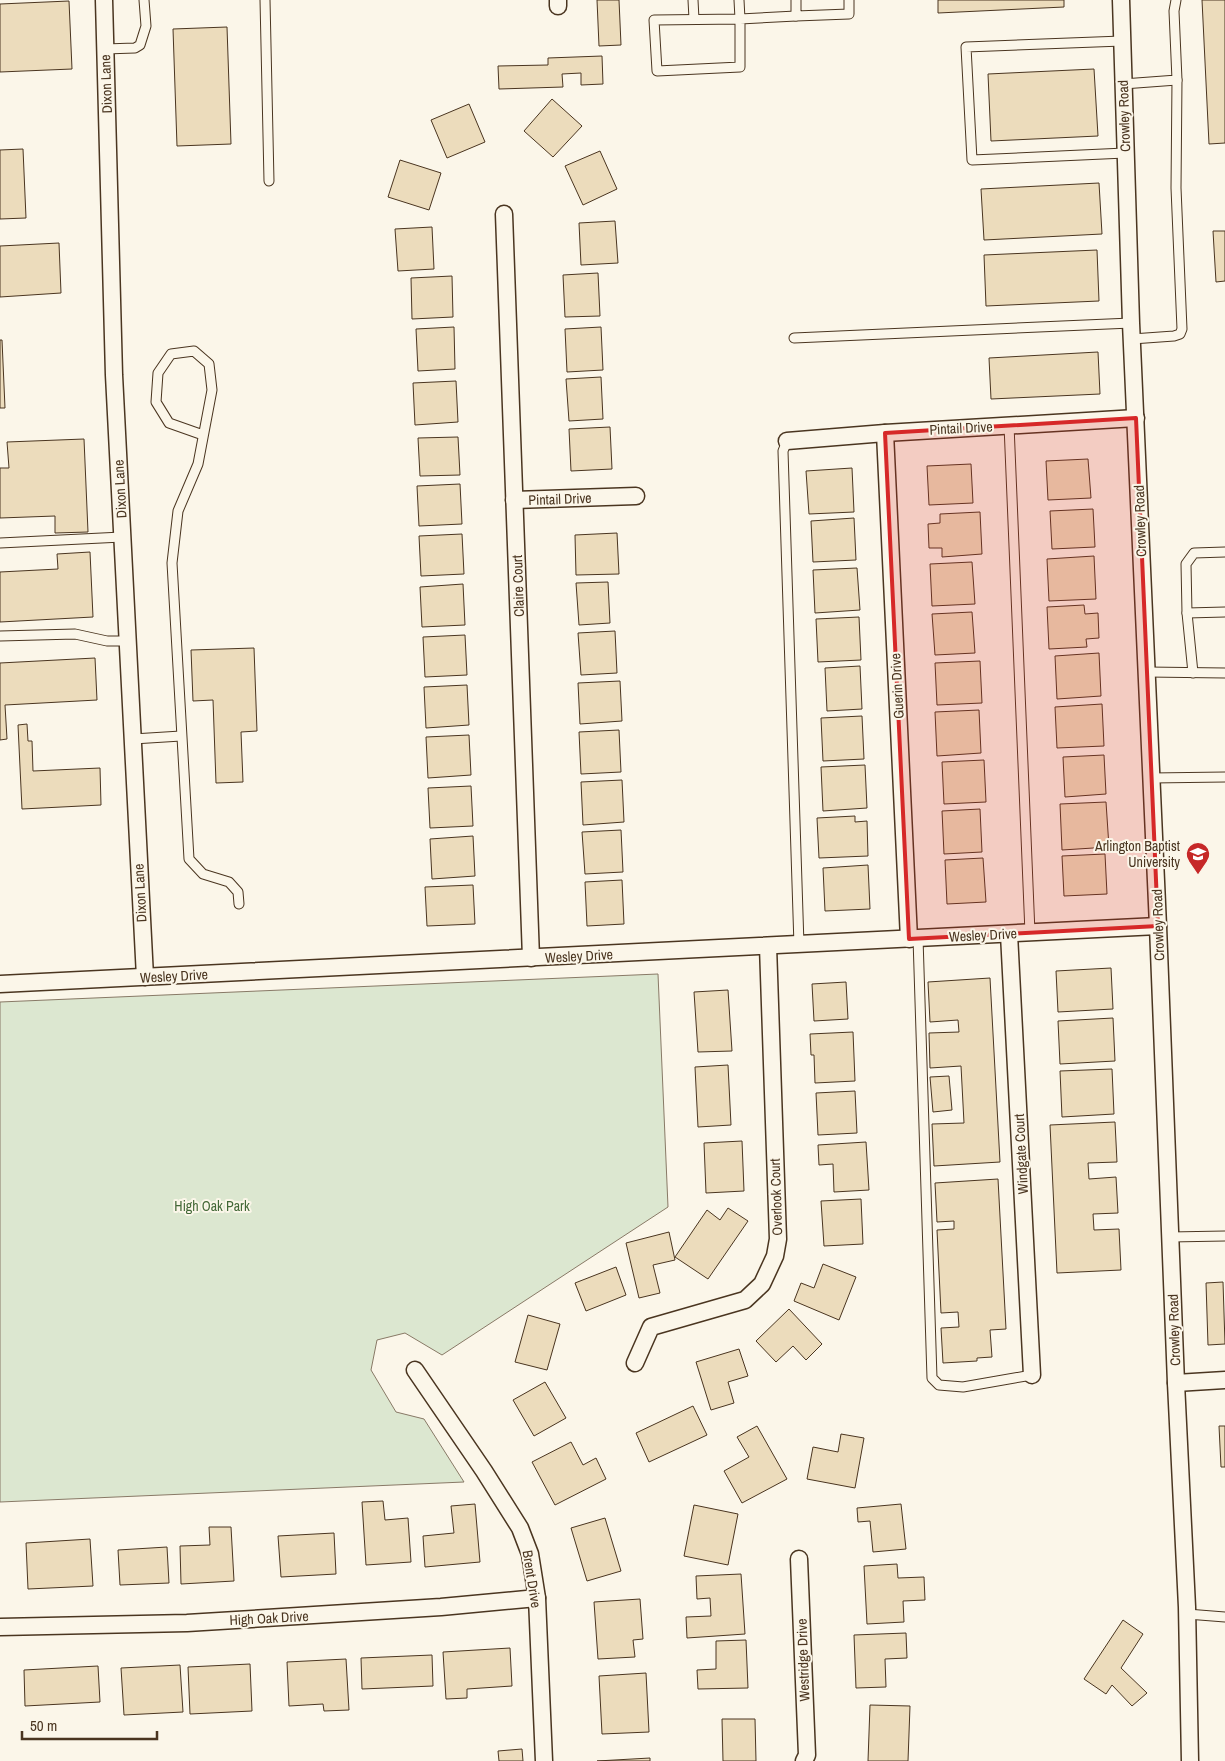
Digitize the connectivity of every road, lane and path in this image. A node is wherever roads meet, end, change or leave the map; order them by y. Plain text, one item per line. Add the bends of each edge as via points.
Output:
1 (104, 0) edge
2 (144, 0) edge
3 (265, 0) edge
4 (693, 0) edge
5 (739, 0) edge
6 (796, 0) edge
7 (848, 0) edge
8 (1120, 0) edge
9 (1176, 0) edge
10 (796, 16) junction
11 (694, 19) junction
12 (740, 19) junction
13 (1122, 41) junction
14 (105, 49) junction
15 (1177, 80) junction
16 (1123, 84) junction
17 (1125, 153) junction
18 (269, 181) dead end
19 (504, 214) dead end
20 (1131, 331) junction
21 (794, 338) dead end
22 (1136, 418) junction
23 (1009, 426) junction
24 (885, 432) junction
25 (203, 435) junction
26 (787, 441) joint
27 (636, 496) dead end
28 (514, 500) junction
29 (122, 537) junction
30 (0, 543) edge
31 (1225, 552) edge
32 (1225, 612) edge
33 (1187, 613) junction
34 (0, 636) edge
35 (128, 641) junction
36 (1147, 672) junction
37 (1193, 672) junction
38 (1225, 673) edge
39 (181, 736) junction
40 (133, 739) junction
41 (1225, 777) edge
42 (1152, 778) junction
43 (239, 904) dead end
44 (1158, 926) junction
45 (1030, 933) junction
46 (1009, 934) junction
47 (914, 938) junction
48 (799, 944) junction
49 (768, 946) junction
50 (531, 958) junction
51 (145, 977) junction
52 (0, 984) edge
53 (1225, 1236) edge
54 (1170, 1237) junction
55 (636, 1363) dead end
56 (415, 1370) dead end
57 (1032, 1375) joint
58 (1225, 1380) edge
59 (1176, 1383) junction
60 (799, 1559) dead end
61 (537, 1598) junction
62 (1187, 1614) junction
63 (1225, 1617) edge
64 (0, 1627) edge
65 (544, 1761) edge
66 (804, 1761) edge
67 (1190, 1761) edge

1 - 14 street, Dixon Lane
2 - 14 lane via 146,26 140,45
3 - 18 lane
4 - 11 lane
5 - 12 lane
6 - 10 lane
7 - 10 lane via 849,14
8 - 13 street, Crowley Road
9 - 15 lane
10 - 12 lane
11 - 12 lane
11 - 12 lane via 654,20 657,71 740,67
13 - 16 street, Crowley Road
13 - 17 lane via 966,47 972,160
14 - 29 street, Dixon Lane
15 - 16 lane
15 - 20 lane via 1176,188 1182,328 1180,334 1174,336
16 - 17 street, Crowley Road
17 - 20 street, Crowley Road
19 - 28 street, Claire Court
20 - 21 lane
20 - 22 street, Crowley Road
22 - 23 street, Pintail Drive
22 - 36 street, Crowley Road
23 - 24 street, Pintail Drive
23 - 45 lane
24 - 26 street, Pintail Drive
24 - 47 street, Guerin Drive
25 - 25 lane via 212,390 209,364 194,351 171,354 158,373 156,402 169,423
25 - 39 lane via 198,464 178,511 172,563
26 - 48 lane via 783,450
27 - 28 street, Pintail Drive
28 - 50 street, Claire Court
29 - 30 lane
29 - 35 street, Dixon Lane
31 - 33 lane via 1194,553 1186,564
32 - 33 lane
33 - 37 lane
34 - 35 lane via 75,634 108,641
35 - 40 street, Dixon Lane
36 - 37 lane
36 - 42 street, Crowley Road
37 - 38 lane
39 - 40 lane
39 - 43 lane via 189,859 203,874 229,882 238,892
40 - 51 street, Dixon Lane
41 - 42 lane
42 - 44 street, Crowley Road
44 - 45 street, Wesley Drive
44 - 54 street, Crowley Road
45 - 46 street, Wesley Drive
46 - 47 street, Wesley Drive
46 - 57 street, Windgate Court
47 - 48 street, Wesley Drive
47 - 57 lane via 932,1378 939,1385 963,1387
48 - 49 street, Wesley Drive
49 - 50 street, Wesley Drive
49 - 55 street, Overlook Court via 778,1239 775,1256 762,1284 745,1300 651,1327
50 - 51 street, Wesley Drive
51 - 52 street, Wesley Drive
53 - 54 lane
54 - 59 street, Crowley Road
56 - 61 street, Brent Drive via 520,1528 530,1554
58 - 59 street
59 - 62 street, Crowley Road
60 - 66 street, Westridge Drive via 807,1755
61 - 64 street, High Oak Drive via 187,1623
61 - 65 street, Brent Drive
62 - 63 lane
62 - 67 street, Crowley Road

